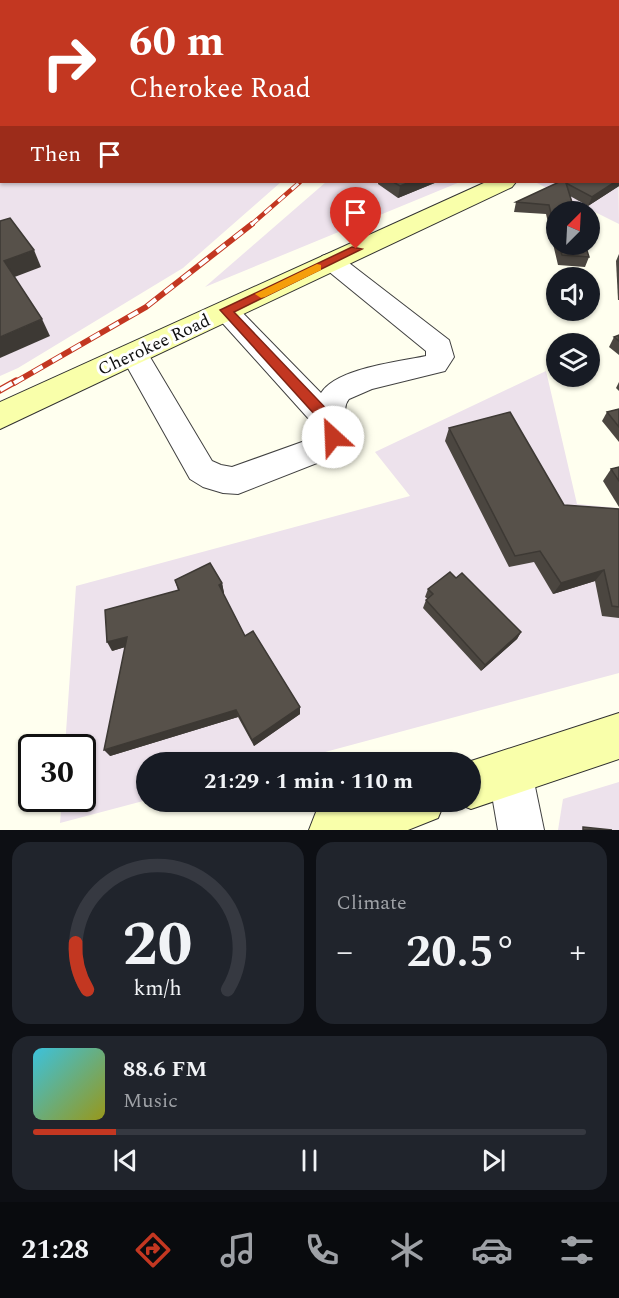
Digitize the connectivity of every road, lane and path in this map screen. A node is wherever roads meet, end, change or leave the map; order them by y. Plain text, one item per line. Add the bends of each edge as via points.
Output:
1 (502, 183) edge
2 (331, 261) junction
3 (226, 310) junction
4 (134, 354) junction
5 (0, 416) edge
6 (333, 425) junction
7 (619, 736) edge
8 (491, 778) edge
9 (388, 812) edge
10 (334, 830) edge
11 (521, 830) edge

1 - 2 street, Cherokee Road
2 - 3 street, Cherokee Road
2 - 6 street via 439,347 440,357 435,364 343,389 334,397
3 - 4 street, Cherokee Road
3 - 6 street
4 - 5 street, Cherokee Road
4 - 6 street via 201,470 223,481 238,480 329,445
7 - 8 street
8 - 11 street
9 - 10 street

